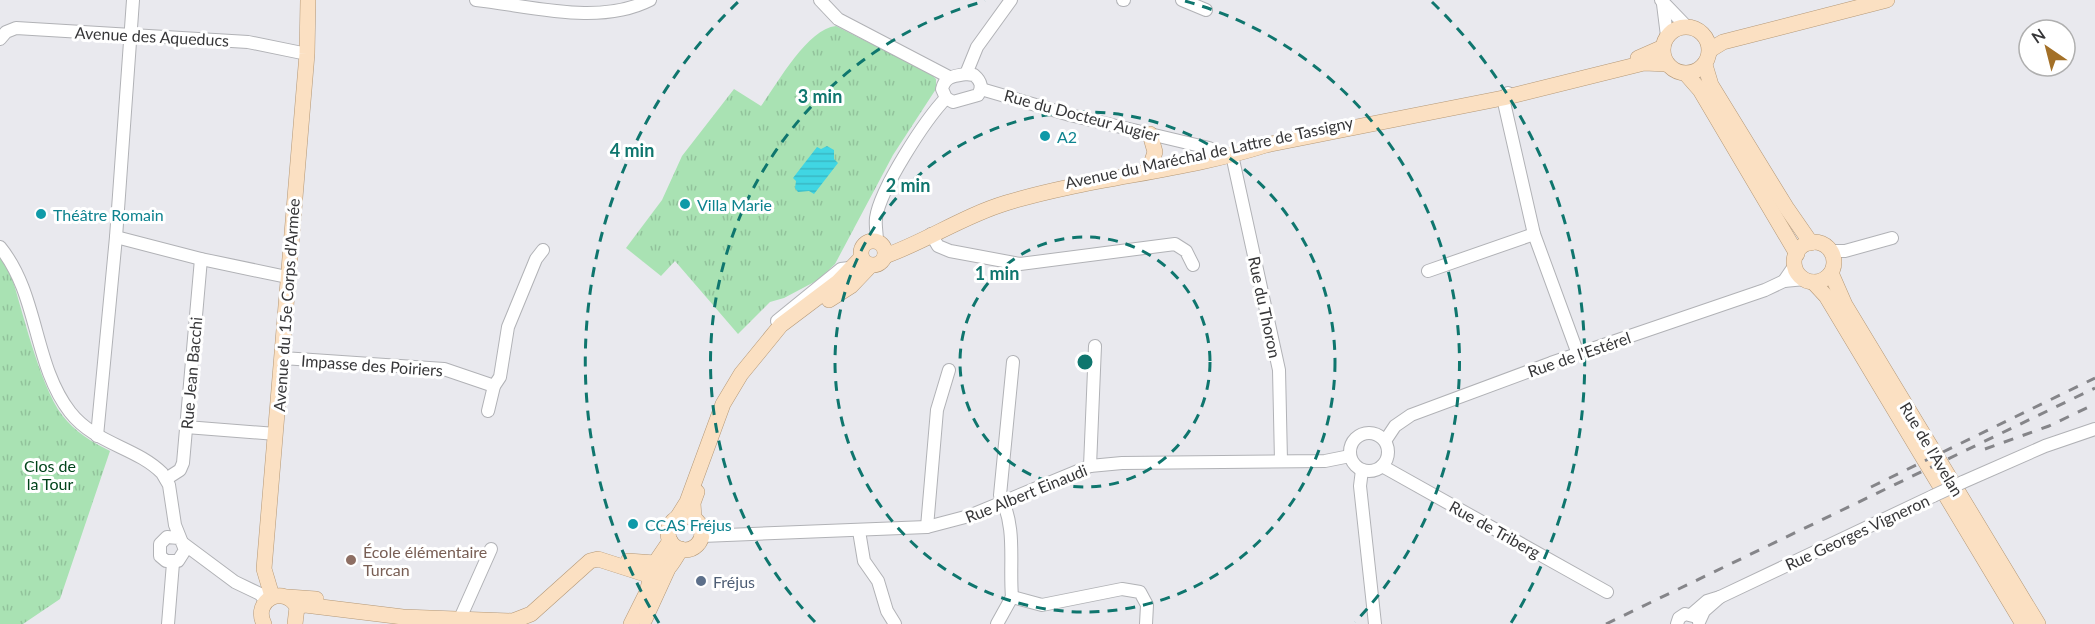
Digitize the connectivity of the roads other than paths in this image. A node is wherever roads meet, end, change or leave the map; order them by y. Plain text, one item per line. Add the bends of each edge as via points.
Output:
1 (133, 0) edge
2 (476, 0) edge
3 (650, 0) edge
4 (1011, 0) edge
5 (1182, 0) edge
6 (1866, 0) edge
7 (1887, 0) edge
8 (826, 2) edge
9 (1662, 2) edge
10 (310, 4) edge
11 (1206, 10) dead end
12 (1687, 27) junction
13 (131, 35) junction
14 (0, 39) edge
15 (1665, 42) junction
16 (1707, 51) junction
17 (307, 54) junction
18 (1667, 64) junction
19 (966, 74) junction
20 (1686, 74) junction
21 (949, 77) junction
22 (1543, 78) junction
23 (981, 88) junction
24 (946, 98) junction
25 (1503, 98) junction
26 (1150, 134) junction
27 (1216, 152) junction
28 (1232, 155) junction
29 (1151, 164) junction
30 (931, 234) junction
31 (1534, 234) junction
32 (116, 237) junction
33 (1892, 238) dead end
34 (1810, 243) junction
35 (0, 247) edge
36 (881, 247) junction
37 (543, 250) dead end
38 (1831, 252) junction
39 (201, 259) junction
40 (1796, 259) junction
41 (862, 263) junction
42 (1193, 265) dead end
43 (1428, 271) dead end
44 (1831, 273) junction
45 (287, 277) junction
46 (1809, 280) junction
47 (1784, 281) junction
48 (1095, 346) dead end
49 (1578, 354) junction
50 (283, 358) junction
51 (1013, 362) dead end
52 (949, 369) dead end
53 (494, 386) junction
54 (488, 411) dead end
55 (186, 427) junction
56 (2095, 429) edge
57 (276, 434) junction
58 (97, 436) junction
59 (1384, 441) junction
60 (1350, 456) junction
61 (1281, 461) junction
62 (1089, 466) junction
63 (1382, 466) junction
64 (1362, 470) junction
65 (166, 480) junction
66 (171, 501) junction
67 (1003, 502) junction
68 (677, 518) junction
69 (694, 518) junction
70 (927, 527) junction
71 (859, 531) junction
72 (702, 536) junction
73 (164, 538) junction
74 (182, 541) junction
75 (675, 545) junction
76 (490, 549) dead end
77 (177, 561) junction
78 (207, 563) junction
79 (658, 570) junction
80 (265, 576) junction
81 (250, 588) junction
82 (1607, 592) dead end
83 (1012, 597) junction
84 (269, 598) junction
85 (293, 602) junction
86 (462, 614) junction
87 (1697, 620) edge
88 (521, 621) edge
89 (168, 624) edge
90 (264, 624) edge
91 (295, 624) edge
92 (631, 624) edge
93 (642, 624) edge
94 (895, 624) edge
95 (997, 624) edge
96 (1146, 624) edge
97 (1375, 624) edge
98 (1677, 624) edge
99 (2024, 624) edge
100 (2038, 624) edge

1 - 13 street
2 - 3 street via 595,13 617,12
4 - 19 street via 977,47
5 - 11 street
6 - 16 main road
7 - 16 main road via 1723,42
8 - 21 street via 838,19 851,27
9 - 12 street
9 - 15 street
10 - 17 main road, Avenue du 15e Corps d'Armée
12 - 15 main road, Avenue du Maréchal de Lattre de Tassigny via 1677,29
12 - 16 main road via 1700,31
13 - 14 street, Avenue des Aqueducs via 16,28
13 - 17 street, Avenue des Aqueducs via 248,42
13 - 32 street
15 - 18 main road
15 - 22 main road, Avenue du Maréchal de Lattre de Tassigny via 1643,57
16 - 20 main road via 1697,71
16 - 34 main road via 1711,85
17 - 45 main road, Avenue du 15e Corps d'Armée
18 - 20 main road, Avenue du Maréchal de Lattre de Tassigny
18 - 25 main road, Avenue du Maréchal de Lattre de Tassigny via 1644,63
19 - 21 street
19 - 23 street via 977,78
20 - 40 main road via 1700,90
21 - 24 street via 942,86
22 - 25 street, Avenue du Maréchal de Lattre de Tassigny via 1537,85 1509,92
22 - 27 main road, Avenue du Maréchal de Lattre de Tassigny
23 - 24 street via 975,97 953,102
23 - 26 street, Rue du Docteur Augier
24 - 36 street via 881,198 876,219
25 - 28 main road, Avenue du Maréchal de Lattre de Tassigny
25 - 31 street
26 - 27 street, Rue du Docteur Augier
26 - 29 main road via 1155,152
27 - 29 main road, Avenue du Maréchal de Lattre de Tassigny
28 - 30 main road, Avenue du Maréchal de Lattre de Tassigny via 1037,195 966,217
28 - 61 street, Rue du Thoron via 1279,370
29 - 36 main road, Avenue du Maréchal de Lattre de Tassigny via 993,201
30 - 36 main road, Avenue du Maréchal de Lattre de Tassigny
30 - 42 street via 938,246 950,251 1020,264 1175,243 1186,251
31 - 43 street
31 - 49 street
32 - 39 street
32 - 58 street
33 - 38 street
34 - 38 main road via 1822,244
34 - 40 main road
35 - 58 street via 25,291 58,394 82,425
36 - 41 main road via 881,262
36 - 41 main road via 865,243 860,250
37 - 53 street via 508,327 500,377
38 - 44 main road
39 - 45 street
39 - 55 street, Rue Jean Bacchi
40 - 46 main road
40 - 47 street
41 - 68 main road via 766,341 723,404 687,502
41 - 69 main road via 850,286 780,335 742,382 720,426 693,503
44 - 46 main road via 1823,280
44 - 100 main road, Rue de l'Avelan via 1845,305
45 - 50 main road, Avenue du 15e Corps d'Armée
46 - 47 street, Rue de l'Estérel
46 - 99 main road, Rue de l'Avelan via 1826,296
47 - 49 street, Rue de l'Estérel
48 - 62 street
49 - 59 street, Rue de l'Estérel via 1411,416 1395,426
50 - 53 street, Impasse des Poiriers via 444,369
50 - 57 main road, Avenue du 15e Corps d'Armée
51 - 67 street via 1000,495
52 - 70 street via 937,410
53 - 54 street
55 - 57 street
55 - 65 street, Rue Jean Bacchi via 182,467
56 - 87 street, Rue Georges Vigneron, bridge via 1963,482 1720,597
57 - 80 main road, Avenue du 15e Corps d'Armée
58 - 65 street via 157,468
59 - 60 street via 1376,435 1364,434 1353,442
59 - 63 street via 1388,454
60 - 61 street, Rue Albert Einaudi via 1325,461
60 - 64 street
61 - 62 street, Rue Albert Einaudi
62 - 67 street, Rue Albert Einaudi
63 - 64 street via 1374,471
63 - 82 street, Rue de Triberg
64 - 97 street via 1360,486
65 - 66 street
66 - 73 street
66 - 74 street
67 - 70 street, Rue Albert Einaudi via 950,523
67 - 83 street via 1012,533
68 - 69 main road
68 - 75 main road via 670,525
69 - 72 main road via 701,526
70 - 71 street, Rue Albert Einaudi
71 - 72 street, Rue Albert Einaudi
71 - 94 street via 864,561 878,581
72 - 75 main road via 695,547
73 - 74 street
73 - 77 street via 160,555 166,561
74 - 77 street
74 - 78 street
75 - 79 main road
76 - 86 street
77 - 78 street
77 - 89 street
78 - 81 street
79 - 86 main road via 602,554 590,555 524,612 509,616
79 - 88 main road via 594,560 578,569
79 - 92 main road
79 - 93 main road
80 - 81 street
80 - 84 main road, Avenue du 15e Corps d'Armée
81 - 84 street
83 - 95 street
83 - 96 street via 1042,605 1122,589 1140,592 1147,604
84 - 85 main road
84 - 90 main road via 261,615
85 - 86 main road
85 - 88 main road via 403,617
85 - 91 main road
87 - 98 street, Rue Georges Vigneron via 1681,615

